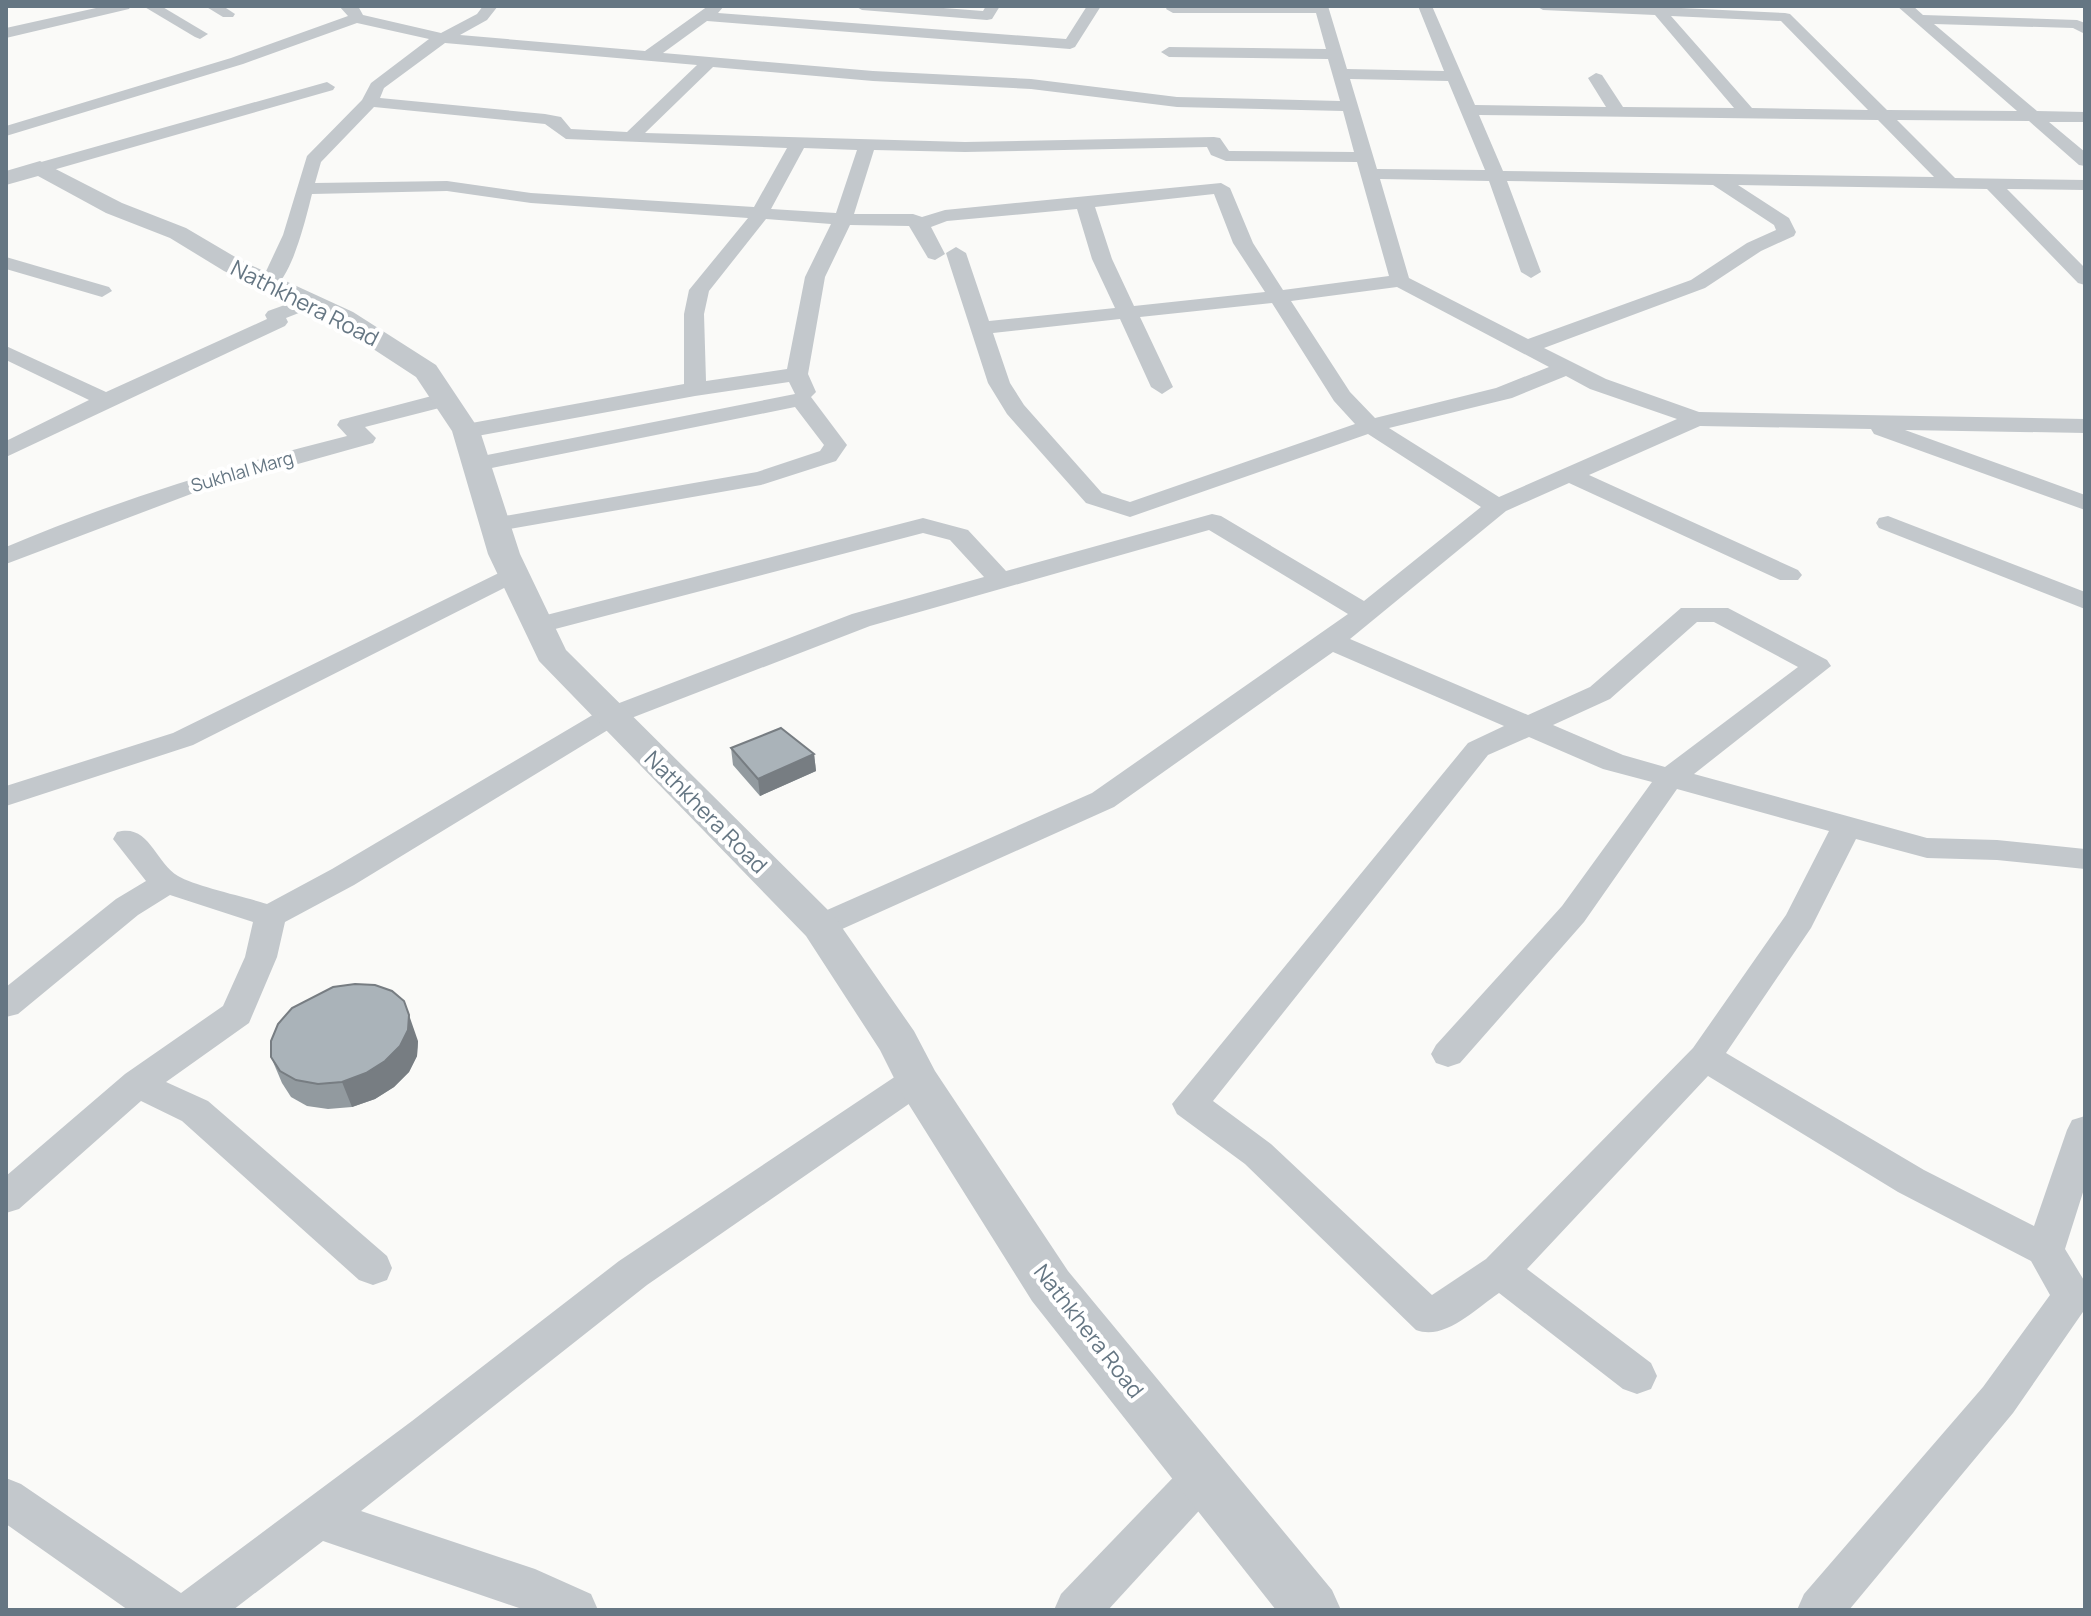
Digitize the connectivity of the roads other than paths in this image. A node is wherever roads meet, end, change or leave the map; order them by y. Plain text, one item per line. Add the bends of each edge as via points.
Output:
1 (50, 6) edge
2 (124, 6) edge
3 (150, 6) edge
4 (212, 6) edge
5 (491, 6) edge
6 (862, 6) edge
7 (993, 6) edge
8 (1094, 6) edge
9 (1425, 6) edge
10 (1543, 6) edge
11 (1904, 6) edge
12 (1321, 7) edge
13 (1173, 9) dead end
14 (711, 11) edge
15 (1659, 11) junction
16 (351, 12) edge
17 (228, 14) dead end
18 (68, 18) junction
19 (1920, 19) junction
20 (2085, 30) edge
21 (6, 33) edge
22 (200, 34) dead end
23 (442, 38) junction
24 (1169, 52) dead end
25 (1334, 54) junction
26 (649, 56) junction
27 (710, 61) junction
28 (1340, 74) junction
29 (1454, 76) junction
30 (1596, 78) dead end
31 (327, 87) dead end
32 (370, 102) junction
33 (1349, 106) junction
34 (1469, 110) junction
35 (1618, 112) junction
36 (1747, 113) junction
37 (1882, 115) junction
38 (2033, 116) junction
39 (2085, 117) edge
40 (6, 131) edge
41 (631, 138) junction
42 (798, 143) junction
43 (867, 145) junction
44 (2085, 161) edge
45 (1367, 166) junction
46 (23, 173) edge
47 (1496, 176) junction
48 (1717, 179) junction
49 (1950, 183) junction
50 (1991, 183) junction
51 (2085, 185) edge
52 (304, 189) junction
53 (1084, 203) junction
54 (758, 213) junction
55 (843, 219) junction
56 (920, 224) junction
57 (956, 253) dead end
58 (935, 254) dead end
59 (6, 263) edge
60 (1531, 272) dead end
61 (2085, 279) edge
62 (1400, 281) junction
63 (271, 282) junction
64 (102, 291) dead end
65 (1275, 297) junction
66 (307, 303) junction
67 (1130, 312) junction
68 (981, 328) junction
69 (1526, 347) junction
70 (6, 352) edge
71 (1566, 368) junction
72 (797, 374) junction
73 (1162, 387) dead end
74 (695, 389) junction
75 (801, 399) junction
76 (106, 400) junction
77 (1697, 419) junction
78 (1858, 420) junction
79 (1370, 426) junction
80 (2085, 426) edge
81 (463, 432) junction
82 (6, 450) edge
83 (1570, 475) junction
84 (2085, 503) edge
85 (1497, 506) junction
86 (1888, 523) dead end
87 (493, 525) junction
88 (6, 556) edge
89 (513, 574) junction
90 (1789, 575) dead end
91 (1001, 581) junction
92 (2085, 601) edge
93 (1365, 613) junction
94 (536, 626) junction
95 (1331, 641) junction
96 (611, 716) junction
97 (1529, 726) junction
98 (1670, 778) junction
99 (6, 796) edge
100 (1847, 826) junction
101 (128, 839) dead end
102 (2085, 859) edge
103 (166, 883) junction
104 (270, 916) junction
105 (820, 926) junction
106 (6, 1005) edge
107 (1448, 1054) dead end
108 (1705, 1057) junction
109 (917, 1080) junction
110 (137, 1084) junction
111 (2085, 1130) edge
112 (6, 1198) edge
113 (2045, 1250) junction
114 (373, 1268) dead end
115 (1500, 1271) junction
116 (1637, 1376) dead end
117 (1204, 1475) junction
118 (6, 1499) edge
119 (317, 1518) junction
120 (167, 1610) edge
121 (196, 1610) edge
122 (575, 1610) edge
123 (1077, 1610) edge
124 (1312, 1610) edge
125 (1820, 1610) edge

1 - 18 street
2 - 18 street
3 - 22 street
4 - 17 street
5 - 23 street via 482,17
6 - 7 street via 987,16
8 - 14 street via 1070,44
9 - 29 street
10 - 15 street
11 - 19 street
12 - 13 street
12 - 25 street
14 - 26 street
15 - 36 street
15 - 37 street via 1785,17
16 - 23 street
16 - 40 street via 237,61
18 - 21 street
19 - 20 street via 2077,24
19 - 38 street
23 - 26 street
23 - 32 street via 377,86
24 - 25 street
25 - 28 street
26 - 27 street
27 - 33 street via 1031,84 1177,102
27 - 41 street
28 - 29 street
28 - 33 street
29 - 34 street
30 - 35 street
31 - 46 street
32 - 41 street via 545,119 555,121 566,134
32 - 52 street via 313,160
33 - 45 street
34 - 35 street
34 - 47 street
35 - 36 street
36 - 37 street
37 - 38 street
37 - 49 street
38 - 39 street
38 - 44 street
41 - 42 street
42 - 43 street
42 - 54 street
43 - 45 street via 1214,142 1226,156
43 - 55 street
45 - 47 street
45 - 62 street
46 - 63 street, Nathkhera Road via 178,233
47 - 48 street
47 - 60 street
48 - 49 street
48 - 69 street via 1782,222 1787,232 1698,284
49 - 50 street
50 - 51 street
50 - 61 street
52 - 54 street via 447,186 531,198
52 - 63 street via 292,235
53 - 56 street via 945,216
53 - 65 street via 1221,188 1243,243
53 - 67 street via 1102,259
54 - 55 street
54 - 74 street via 699,290 694,314
55 - 56 street
55 - 72 street via 815,277
56 - 58 street
57 - 68 street
59 - 64 street
62 - 65 street
62 - 69 street
63 - 66 street, Nathkhera Road
65 - 67 street
65 - 79 street via 1342,396
66 - 76 street via 275,315 278,322
66 - 81 street, Nathkhera Road via 344,318 426,371
67 - 68 street
67 - 73 street
68 - 79 street via 999,383 1015,409 1094,498 1130,510
69 - 71 street
70 - 76 street
71 - 77 street
71 - 79 street via 1504,393
72 - 74 street
72 - 75 street via 805,391
74 - 81 street
75 - 81 street
75 - 87 street via 836,445 828,456 761,478
76 - 82 street
77 - 78 street
77 - 83 street
78 - 80 street
78 - 84 street
79 - 85 street
81 - 87 street, Nathkhera Road
81 - 88 street, Sukhlal Marg via 348,425 365,438 234,472 78,524
83 - 85 street
83 - 90 street
85 - 93 street
86 - 92 street
87 - 89 street, Nathkhera Road
89 - 94 street, Nathkhera Road
89 - 99 street via 183,739
91 - 93 street via 1212,521
91 - 94 street via 959,535 923,525
91 - 96 street via 861,620
93 - 95 street
94 - 96 street, Nathkhera Road via 551,654
95 - 97 street
95 - 105 street via 1103,800
96 - 104 street
96 - 105 street, Nathkhera Road
97 - 98 street via 1613,762
97 - 98 street via 1600,693 1690,614 1719,614 1817,666
97 - 115 street via 1478,749 1190,1104 1258,1154 1430,1318
98 - 100 street
98 - 107 street via 1573,914
100 - 102 street via 1927,848
100 - 108 street via 1800,920
101 - 103 street
103 - 104 street
103 - 106 street via 127,907
104 - 110 street via 261,957 237,1014
105 - 109 street, Nathkhera Road via 899,1043
108 - 113 street via 1911,1181
108 - 115 street
109 - 117 street, Nathkhera Road via 1050,1286
109 - 119 street via 633,1273
110 - 112 street
110 - 114 street via 195,1111
111 - 113 street
113 - 125 street via 2072,1296 1998,1400
115 - 116 street
117 - 123 street
117 - 124 street, Nathkhera Road
118 - 120 street
119 - 121 street
119 - 122 street via 535,1591

